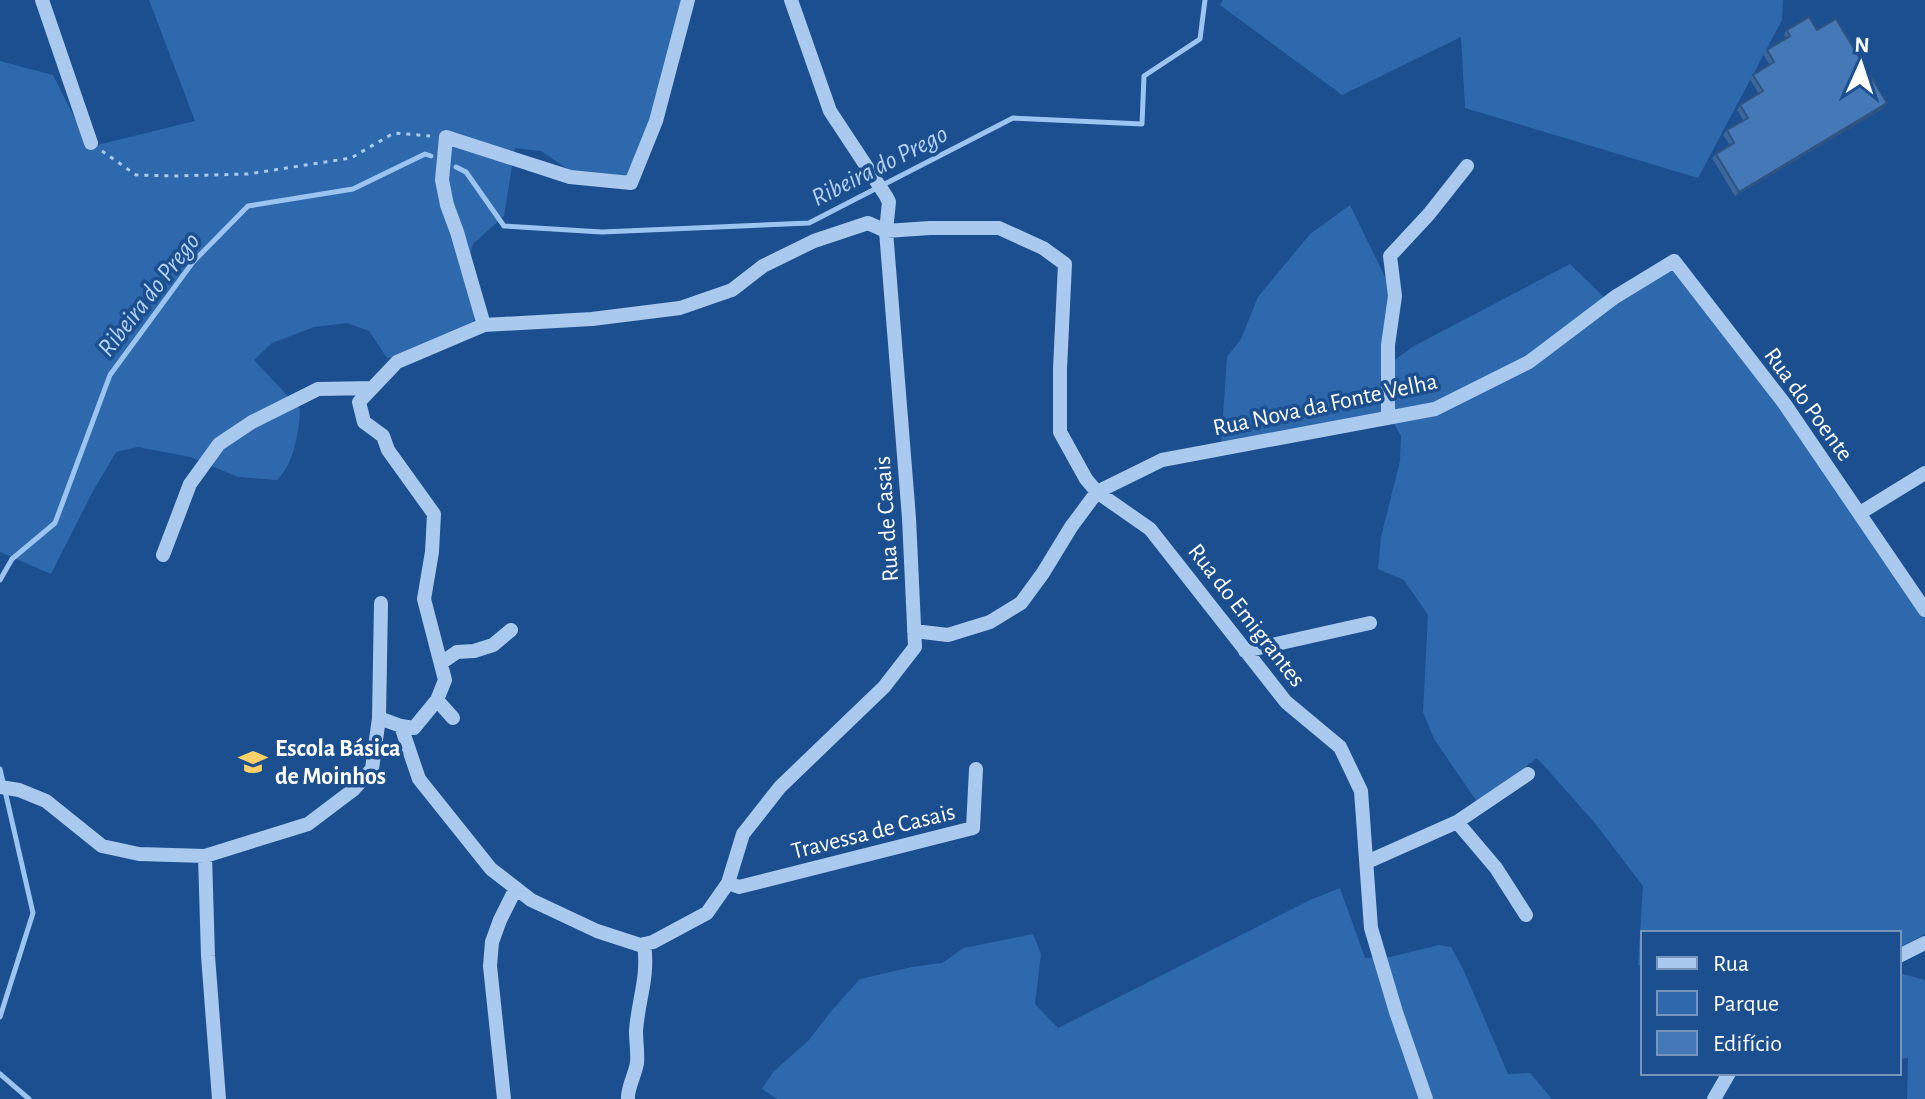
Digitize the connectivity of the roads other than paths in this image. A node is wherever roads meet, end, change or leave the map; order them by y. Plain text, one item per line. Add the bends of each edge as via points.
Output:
1 (42, 0) edge
2 (688, 0) edge
3 (791, 0) edge
4 (91, 143) road end
5 (1467, 166) dead end
6 (886, 231) junction
7 (1674, 261) joint
8 (484, 325) junction
9 (372, 388) junction
10 (1388, 418) junction
11 (1925, 473) edge
12 (1097, 492) junction
13 (1860, 513) junction
14 (163, 555) dead end
15 (381, 603) dead end
16 (1925, 610) edge
17 (1370, 623) dead end
18 (511, 630) dead end
19 (914, 631) junction
20 (1245, 651) junction
21 (441, 663) junction
22 (437, 700) junction
23 (379, 718) junction
24 (453, 718) dead end
25 (401, 726) junction
26 (976, 769) dead end
27 (1528, 774) dead end
28 (0, 787) edge
29 (1457, 822) junction
30 (205, 856) junction
31 (1367, 862) junction
32 (728, 883) junction
33 (516, 888) junction
34 (1526, 915) dead end
35 (1925, 943) edge
36 (644, 944) junction
37 (1901, 955) edge
38 (1728, 1075) edge
39 (219, 1099) edge
40 (504, 1099) edge
41 (628, 1099) edge
42 (1426, 1099) edge
43 (1714, 1099) edge

1 - 4 street
2 - 8 street via 656,121 631,183 570,177 446,137 444,193
3 - 6 street, Rua de Casais via 830,111 889,202
5 - 10 street via 1390,256 1395,296 1388,345
6 - 8 street via 868,223 814,241 763,266 732,290 680,308
6 - 12 street via 999,228 1065,264 1060,432
6 - 19 street, Rua de Casais
7 - 10 street, Rua Nova da Fonte Velha via 1615,297 1529,362 1435,409
7 - 13 street, Rua do Poente via 1784,403
8 - 9 street via 397,362
9 - 14 street via 318,389 219,444 190,484
9 - 21 street via 359,402 364,422 383,436 434,514 424,599
10 - 12 street, Rua Nova da Fonte Velha via 1162,460
11 - 13 street
12 - 19 street via 1021,603 990,622 948,635
12 - 20 street, Rua do Emigrantes via 1150,529
13 - 16 street, Rua do Poente
15 - 23 street
17 - 20 street
18 - 21 street via 493,645 457,652
19 - 32 street, Rua de Casais via 915,647 884,687 780,787 743,834
20 - 31 street, Rua do Emigrantes via 1286,702 1340,747 1361,791
21 - 22 street via 445,680
22 - 24 street
22 - 25 street via 414,728
23 - 25 street
23 - 30 street via 372,769 353,790 308,824
25 - 33 street via 419,779 491,869
26 - 32 street, Travessa de Casais via 973,828 739,887
27 - 29 street
28 - 30 street via 46,801 102,846 139,854
29 - 31 street
29 - 34 street
30 - 39 street
31 - 42 street, Rua do Emigrantes via 1371,928
32 - 36 street, Rua de Casais via 707,913
33 - 36 street via 597,931
33 - 40 street via 492,942 490,966
35 - 37 street
36 - 41 street via 638,1059
38 - 43 street

